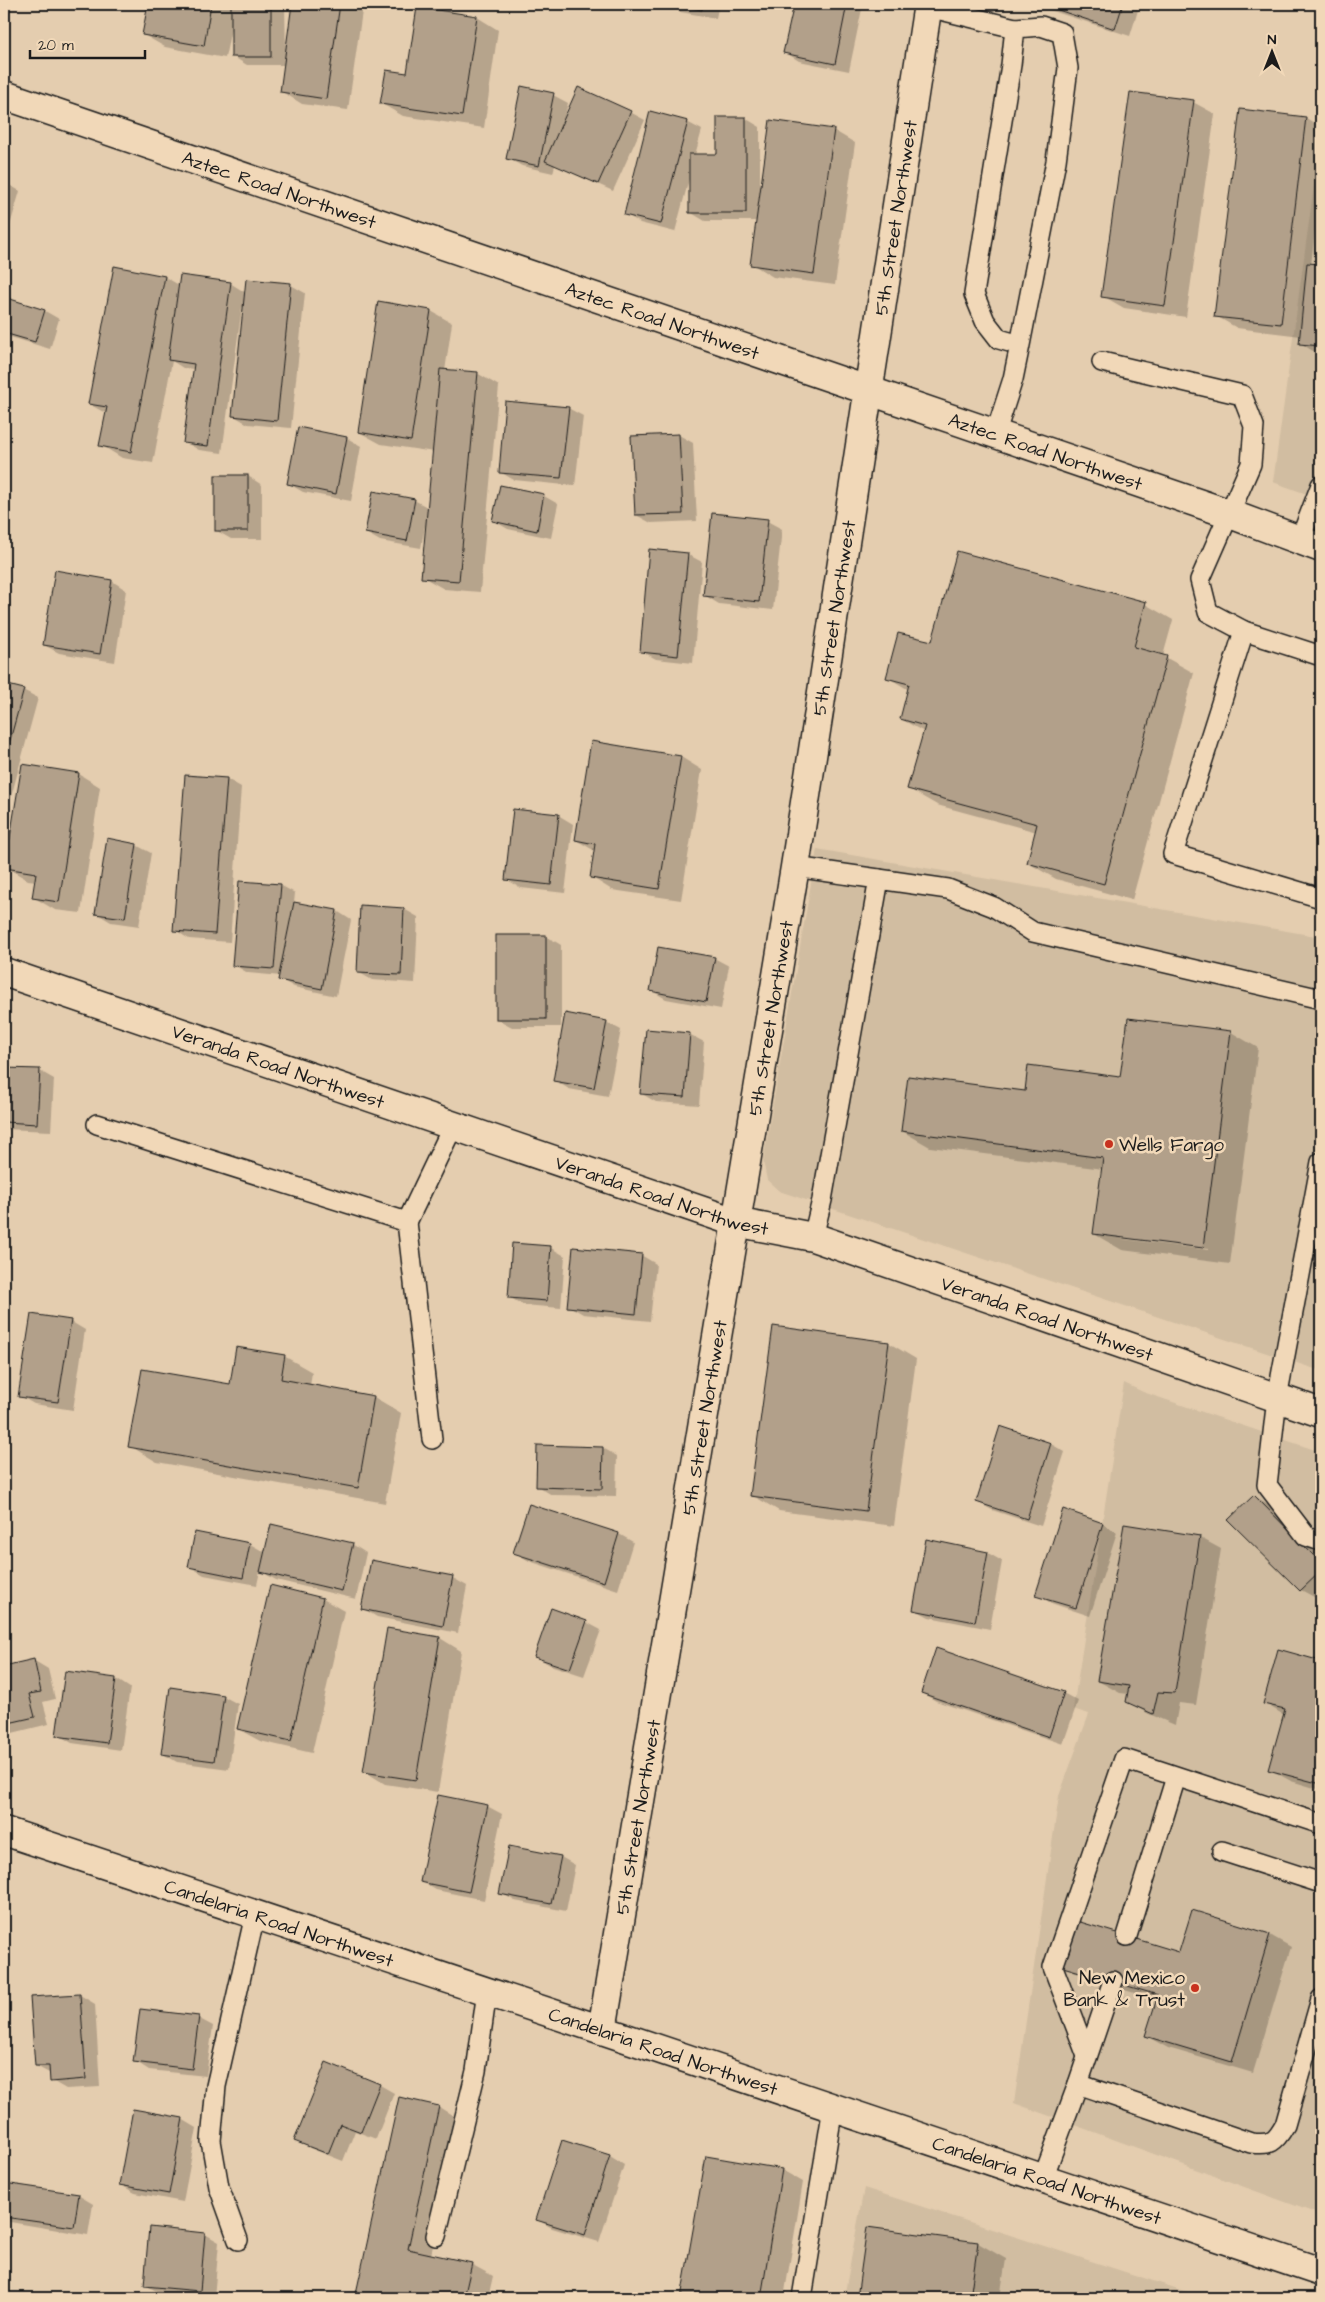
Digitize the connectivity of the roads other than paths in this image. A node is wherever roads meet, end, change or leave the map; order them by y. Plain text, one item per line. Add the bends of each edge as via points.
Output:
1 (928, 5) edge
2 (1015, 28) junction
3 (4, 95) edge
4 (1020, 345) junction
5 (1102, 362) dead end
6 (869, 391) junction
7 (995, 435) junction
8 (1321, 485) edge
9 (1230, 514) junction
10 (1311, 544) edge
11 (1244, 631) junction
12 (1321, 656) edge
13 (795, 867) junction
14 (878, 879) junction
15 (1321, 898) edge
16 (4, 972) edge
17 (1321, 999) edge
18 (97, 1124) dead end
19 (453, 1126) junction
20 (1321, 1162) edge
21 (407, 1222) junction
22 (734, 1222) junction
23 (813, 1238) junction
24 (1277, 1398) junction
25 (1321, 1413) edge
26 (432, 1439) dead end
27 (1321, 1541) edge
28 (1176, 1777) junction
29 (1321, 1824) edge
30 (4, 1832) edge
31 (1222, 1851) dead end
32 (1321, 1882) edge
33 (255, 1915) junction
34 (1127, 1936) dead end
35 (1113, 1981) dead end
36 (486, 1992) junction
37 (1321, 1999) edge
38 (602, 2030) junction
39 (1087, 2056) junction
40 (1078, 2084) junction
41 (833, 2107) junction
42 (1043, 2178) junction
43 (436, 2236) dead end
44 (238, 2240) dead end
45 (1321, 2272) edge
46 (802, 2298) edge

1 - 2 lane
1 - 6 street, 5th Street Northwest
2 - 4 lane via 974,294 985,321 999,339
2 - 4 lane via 1041,26 1062,33 1068,68 1056,160
3 - 6 street, Aztec Road Northwest
4 - 7 lane
5 - 9 lane via 1242,395 1254,426 1250,464
6 - 7 street, Aztec Road Northwest
6 - 13 street, 5th Street Northwest
7 - 9 street, Aztec Road Northwest
8 - 10 lane
9 - 10 street, Aztec Road Northwest
9 - 11 lane via 1200,580 1208,612
11 - 12 lane
11 - 15 lane via 1173,854
13 - 14 lane
13 - 22 street, 5th Street Northwest
14 - 17 lane via 948,889 994,907 1033,932
14 - 23 lane
16 - 19 street, Veranda Road Northwest
18 - 21 lane
19 - 21 lane
19 - 22 street, Veranda Road Northwest
20 - 24 lane
21 - 26 lane
22 - 23 street, Veranda Road Northwest
22 - 38 street, 5th Street Northwest
23 - 24 street, Veranda Road Northwest
24 - 25 street, Veranda Road Northwest
24 - 27 lane via 1267,1485 1306,1536
28 - 29 lane
28 - 34 lane
28 - 39 lane via 1124,1759 1053,1967
30 - 33 street, Candelaria Road Northwest
31 - 32 lane
33 - 36 street, Candelaria Road Northwest
33 - 44 lane via 216,2086 211,2141 219,2187
35 - 39 lane
36 - 38 street, Candelaria Road Northwest
36 - 43 lane via 476,2071
37 - 40 lane via 1285,2124 1277,2138 1267,2144 1250,2143
38 - 41 street, Candelaria Road Northwest
39 - 40 lane
40 - 42 lane
41 - 42 street, Candelaria Road Northwest
41 - 46 lane
42 - 45 street, Candelaria Road Northwest

